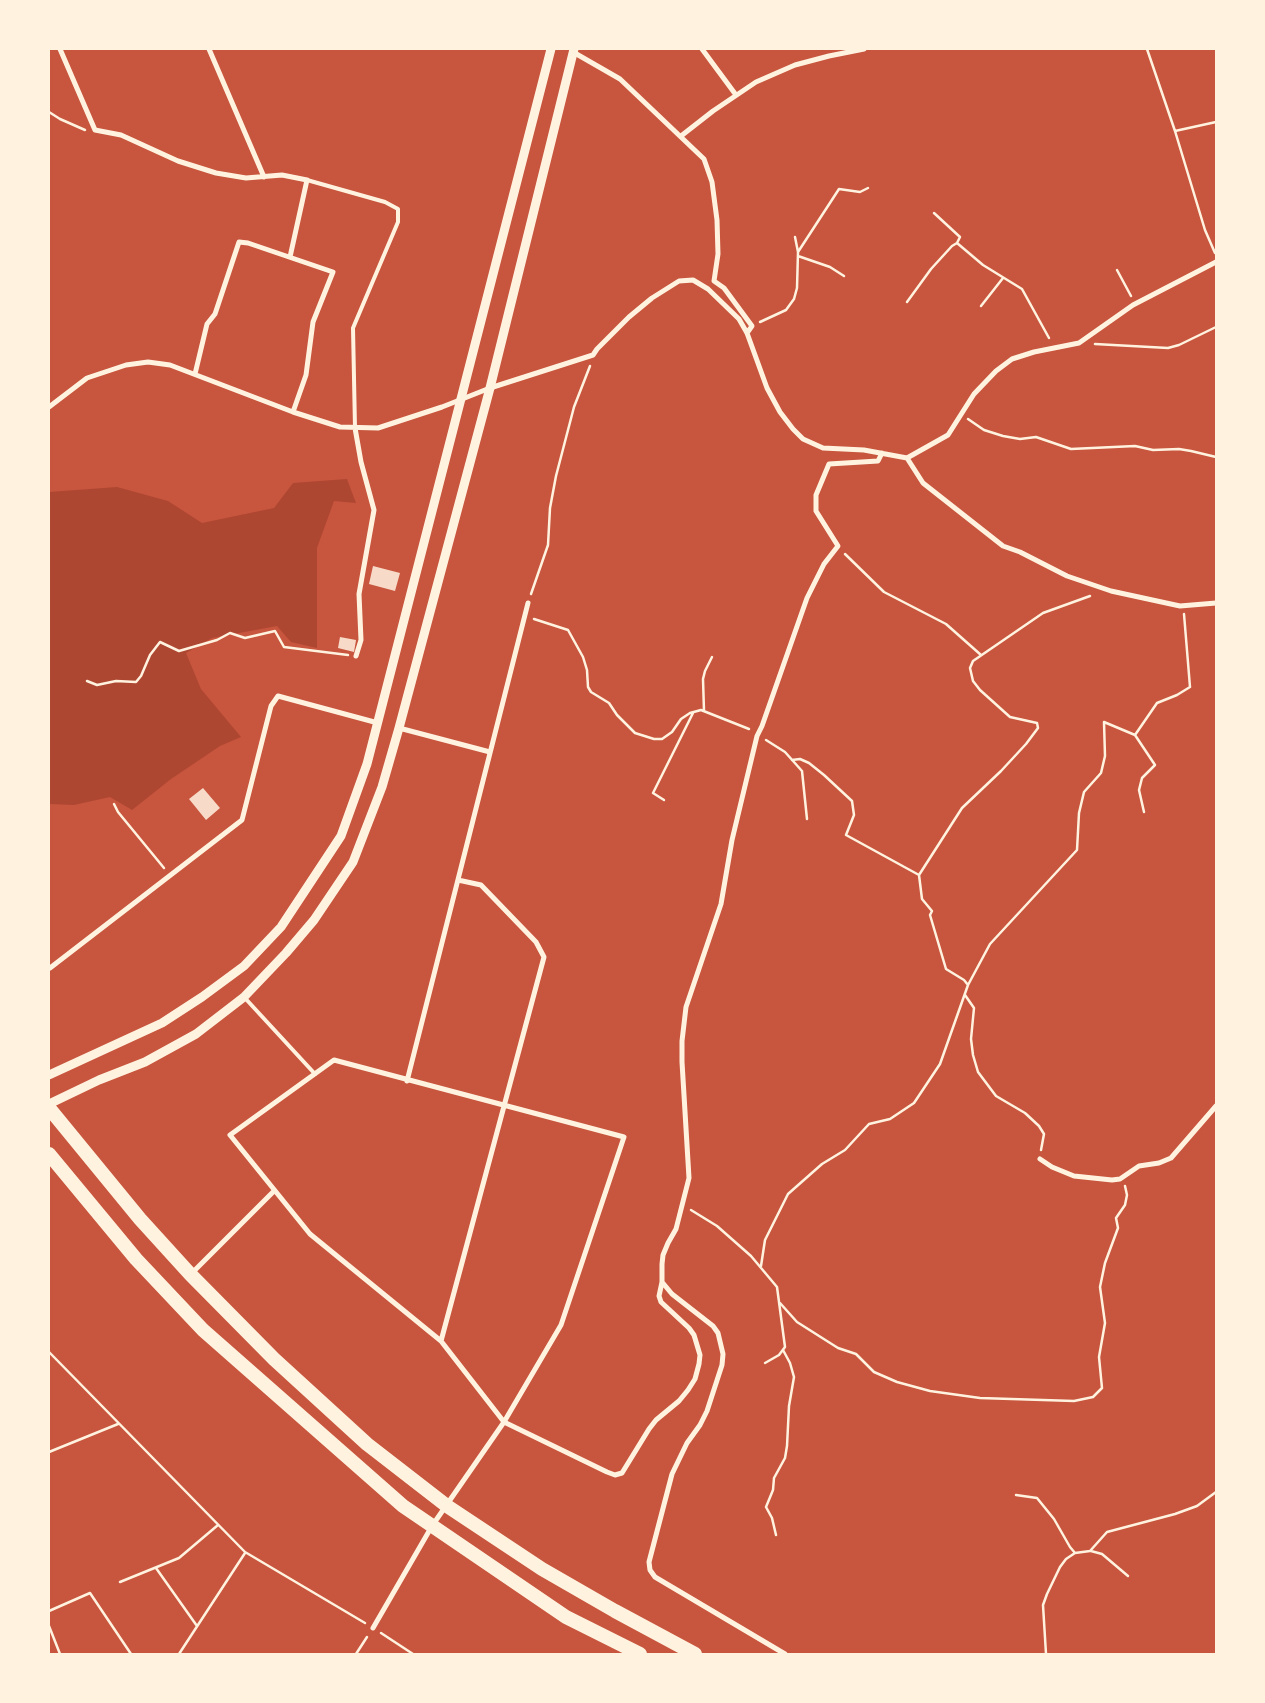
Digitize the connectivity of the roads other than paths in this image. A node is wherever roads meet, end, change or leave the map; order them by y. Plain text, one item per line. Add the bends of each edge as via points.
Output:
1 (60, 49) edge
2 (209, 49) edge
3 (551, 49) edge
4 (702, 49) edge
5 (864, 49) edge
6 (574, 50) edge
7 (736, 95) junction
8 (681, 136) junction
9 (264, 177) junction
10 (307, 180) junction
11 (290, 258) junction
12 (1216, 262) edge
13 (747, 333) junction
14 (195, 374) junction
15 (490, 388) junction
16 (461, 400) junction
17 (49, 407) edge
18 (293, 412) junction
19 (355, 428) junction
20 (882, 453) junction
21 (907, 458) junction
22 (528, 603) road end
23 (1216, 603) edge
24 (356, 656) road end
25 (378, 723) junction
26 (400, 728) junction
27 (490, 752) junction
28 (458, 880) junction
29 (49, 967) edge
30 (244, 997) junction
31 (315, 1074) junction
32 (49, 1075) edge
33 (408, 1080) junction
34 (49, 1106) edge
35 (503, 1106) junction
36 (1216, 1106) edge
37 (49, 1154) edge
38 (1040, 1158) road end
39 (274, 1191) junction
40 (190, 1274) junction
41 (662, 1282) junction
42 (441, 1341) junction
43 (504, 1422) junction
44 (447, 1506) junction
45 (432, 1526) junction
46 (373, 1628) road end
47 (640, 1654) edge
48 (695, 1654) edge
49 (785, 1654) edge

1 - 9 street via 95,130 122,135 178,161 216,173
2 - 9 street
3 - 16 street
4 - 7 street
5 - 7 street via 795,65 756,82
6 - 8 street via 620,79
6 - 15 street
7 - 8 street
8 - 13 street via 704,159 712,182 718,237 714,281 724,288 752,326
9 - 10 street via 282,175
10 - 11 street
10 - 19 lane via 385,202 398,209 398,222 353,328
11 - 14 street via 240,242 215,314 207,324
11 - 18 street via 333,272 313,322 306,375
12 - 21 street via 1135,304 1079,343 1012,359 974,394 948,435
13 - 15 street via 739,319 708,290 693,280 680,281 629,317 593,355
13 - 20 street via 780,412 803,439 823,448
14 - 17 street via 170,365 148,362 126,365 87,378
14 - 18 street
15 - 16 street
15 - 26 street
16 - 19 street via 378,428
16 - 25 street
18 - 19 street via 340,427
19 - 24 street via 374,510 359,594 361,640
20 - 21 street
20 - 41 street via 878,461 828,464 816,495 816,511 838,546 824,564 807,598 757,736 732,840 721,904 686,1007 682,1062 689,1172 676,1229 663,1255
21 - 23 street via 923,483 1002,546 1067,576 1104,588 1183,606
22 - 27 street
25 - 29 street via 278,696 271,706 242,820
25 - 32 street via 368,764 341,836 280,927 244,966 162,1023
26 - 27 street
26 - 30 street via 382,787 352,862 314,920
27 - 28 street
28 - 33 street
28 - 35 street via 481,885 536,942 544,957
30 - 31 lane
30 - 34 street via 196,1034 145,1062 99,1080
31 - 33 street via 334,1060
31 - 39 street via 230,1135
33 - 35 street
34 - 40 highway via 140,1219
35 - 42 street
35 - 43 street via 624,1137 561,1325
36 - 38 street via 1171,1158 1139,1166 1122,1178 1074,1176
37 - 45 highway via 136,1259 203,1330 403,1506
39 - 40 street
39 - 42 street via 310,1234
40 - 44 highway via 274,1359 367,1444
41 - 43 street via 661,1302 694,1335 700,1354 699,1364 688,1390 656,1420 622,1473 607,1472
41 - 49 street via 672,1294 713,1326 723,1354 708,1411 672,1474 649,1562 650,1570 655,1577
42 - 43 street
43 - 44 street
44 - 45 street
44 - 48 highway via 542,1569
45 - 46 street
45 - 47 highway via 566,1617

